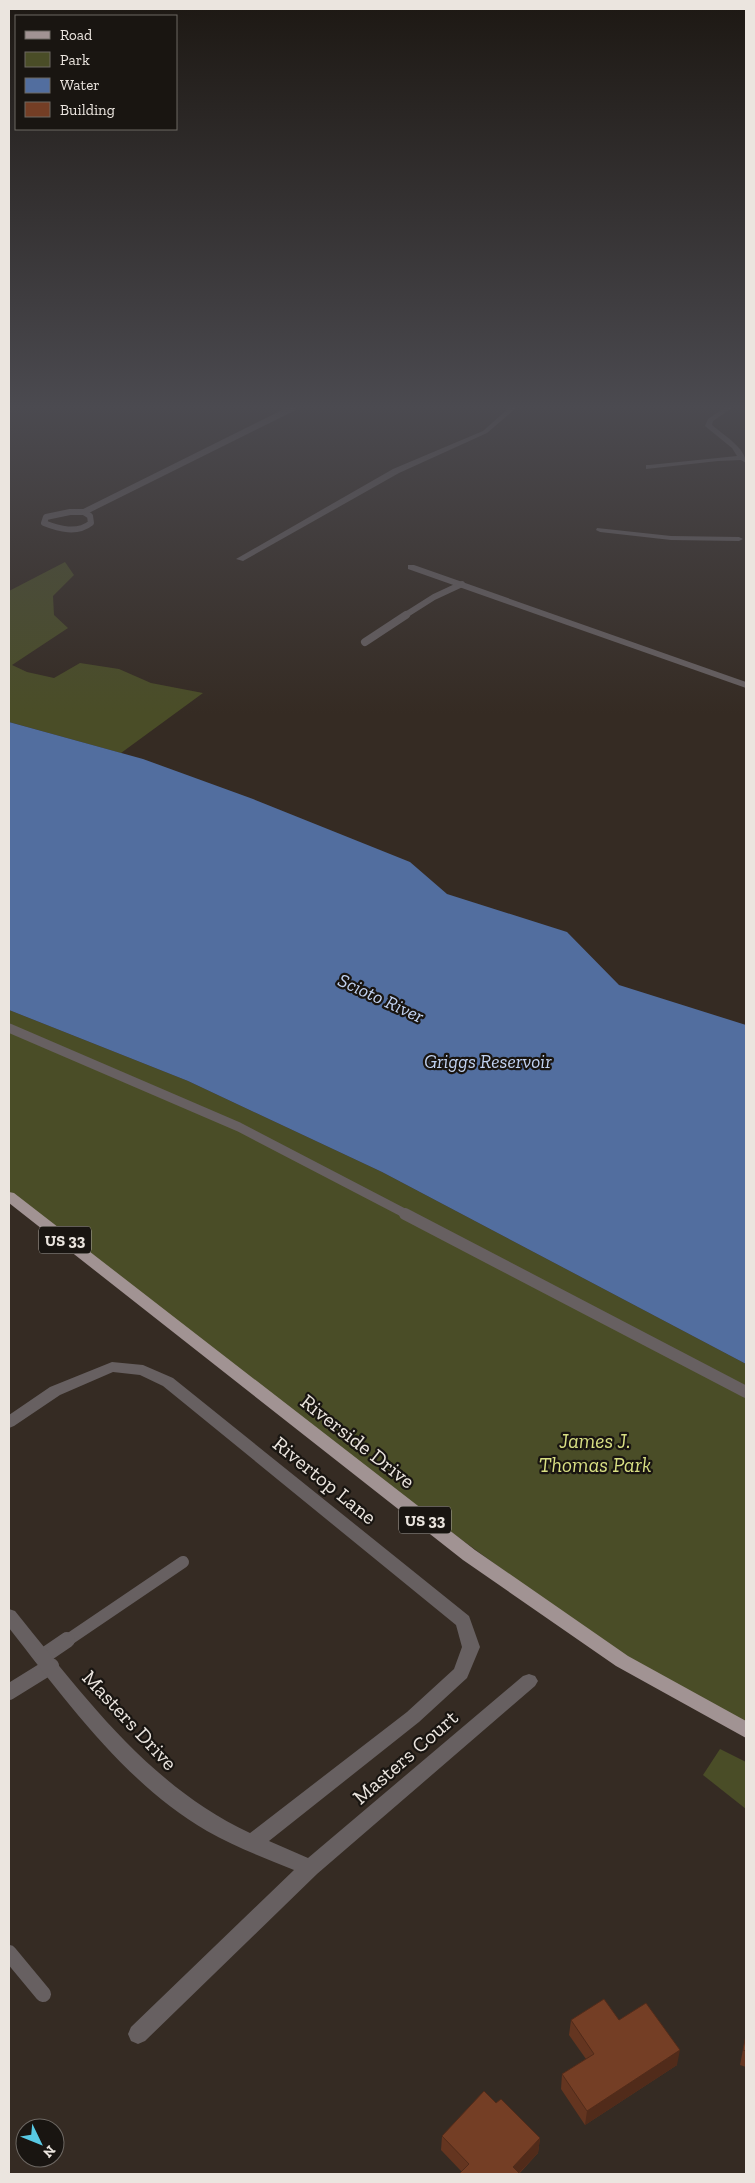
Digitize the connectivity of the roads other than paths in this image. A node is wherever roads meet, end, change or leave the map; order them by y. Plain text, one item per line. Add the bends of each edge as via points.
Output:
1 (88, 510) edge
2 (327, 510) edge
3 (84, 512) junction
4 (600, 530) dead end
5 (746, 532) edge
6 (739, 539) junction
7 (746, 546) edge
8 (240, 559) dead end
9 (412, 567) dead end
10 (462, 584) junction
11 (365, 642) dead end
12 (746, 685) edge
13 (9, 1028) edge
14 (9, 1196) edge
15 (746, 1392) edge
16 (9, 1422) edge
17 (183, 1562) dead end
18 (9, 1616) edge
19 (47, 1662) junction
20 (529, 1681) dead end
21 (9, 1692) edge
22 (746, 1730) edge
23 (252, 1843) junction
24 (310, 1868) junction
25 (9, 1953) edge
26 (43, 1994) dead end
27 (138, 2034) dead end

1 - 3 lane
2 - 8 street
3 - 3 lane via 51,514 44,523 66,529 82,528 91,522 90,516
4 - 6 street via 671,538
5 - 6 street
6 - 7 street
9 - 10 street
10 - 11 lane via 434,597
10 - 12 street
13 - 15 lane via 238,1127
14 - 22 main road, Riverside Drive / US 33 via 469,1555 622,1661
16 - 23 street, Rivertop Lane via 55,1391 98,1372 112,1367 143,1370 168,1382 463,1621 471,1647 461,1673 413,1717
17 - 19 lane
18 - 19 street, Masters Drive
19 - 21 lane
19 - 23 street, Masters Drive via 121,1750 172,1798 234,1836
20 - 24 street, Masters Court
23 - 24 street
24 - 27 street, Masters Court
25 - 26 lane

